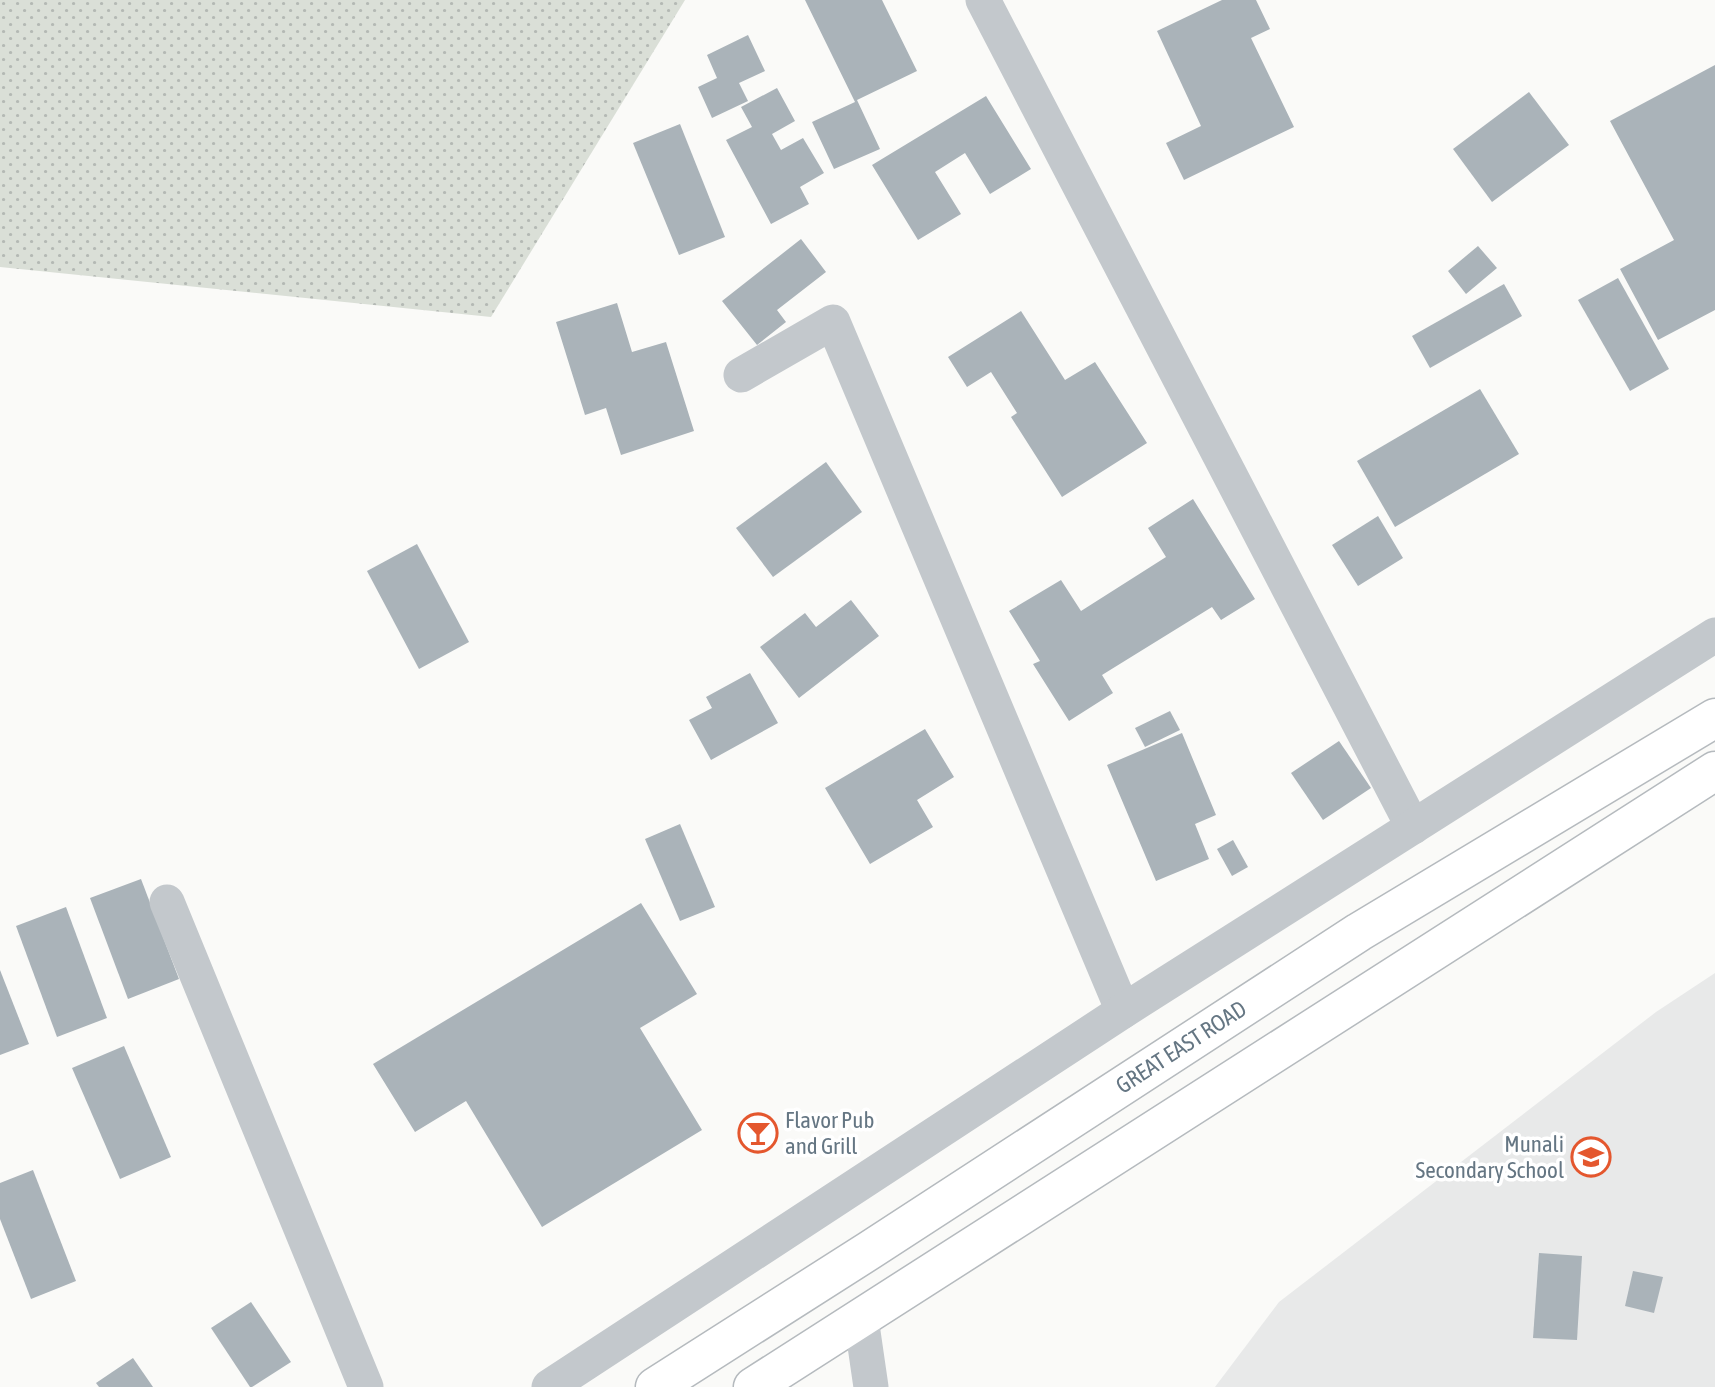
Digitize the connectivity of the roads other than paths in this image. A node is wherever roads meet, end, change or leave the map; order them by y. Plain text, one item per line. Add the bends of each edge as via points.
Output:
1 (983, 0) edge
2 (741, 375) dead end
3 (1715, 635) edge
4 (1715, 718) edge
5 (1715, 771) edge
6 (1413, 827) junction
7 (167, 902) dead end
8 (1123, 1011) junction
9 (861, 1318) junction
10 (366, 1387) edge
11 (549, 1387) edge
12 (654, 1387) edge
13 (753, 1387) edge
14 (871, 1387) edge

1 - 6 street
2 - 8 street via 833,322
3 - 6 street
4 - 12 main road, GREAT EAST ROAD via 1359,932
5 - 9 main road
6 - 8 street
7 - 10 street
8 - 11 street
9 - 13 main road
9 - 14 street

